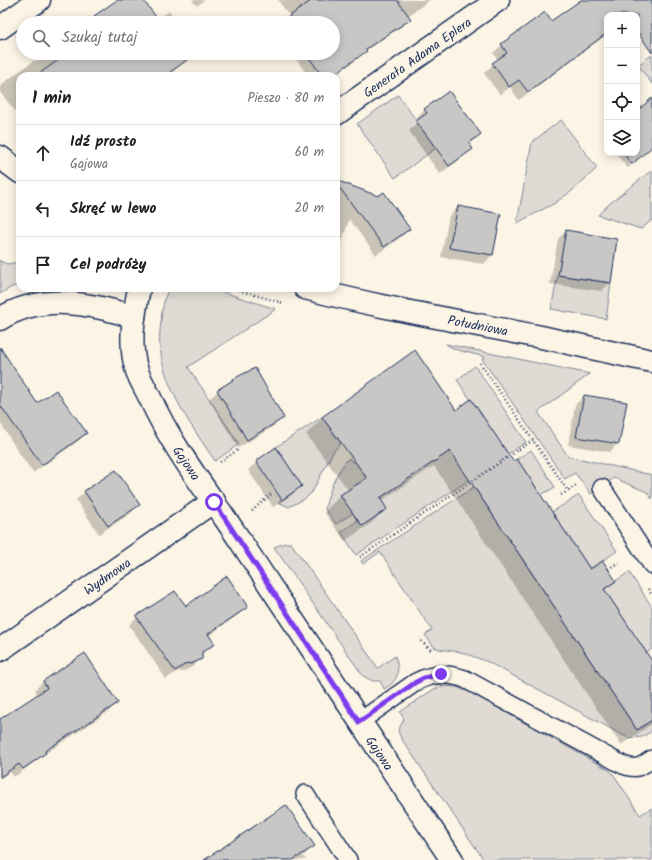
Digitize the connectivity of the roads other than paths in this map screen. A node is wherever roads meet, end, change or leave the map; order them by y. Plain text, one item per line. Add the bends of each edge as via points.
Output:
1 (39, 0) edge
2 (498, 0) edge
3 (17, 16) edge
4 (16, 17) edge
5 (0, 28) edge
6 (340, 111) edge
7 (0, 157) edge
8 (16, 169) edge
9 (138, 292) edge
10 (321, 292) edge
11 (134, 317) junction
12 (0, 319) edge
13 (652, 360) edge
14 (602, 488) dead end
15 (214, 502) junction
16 (652, 565) edge
17 (0, 650) edge
18 (359, 722) junction
19 (652, 759) edge
20 (305, 794) dead end
21 (348, 860) edge
22 (452, 860) edge

1 - 3 street
2 - 6 street, Generała Adama Eplera
4 - 5 street
7 - 8 street
9 - 11 street, Gajowa
10 - 13 street, Południowa via 427,316
11 - 12 street via 93,305 57,302 37,304
11 - 15 street, Gajowa via 132,344 137,371 160,420
14 - 16 lane
15 - 17 street, Wydmowa
15 - 18 street, Gajowa
18 - 19 lane via 424,678 441,674 454,675 623,765 639,768
18 - 22 street, Gajowa
20 - 21 lane

